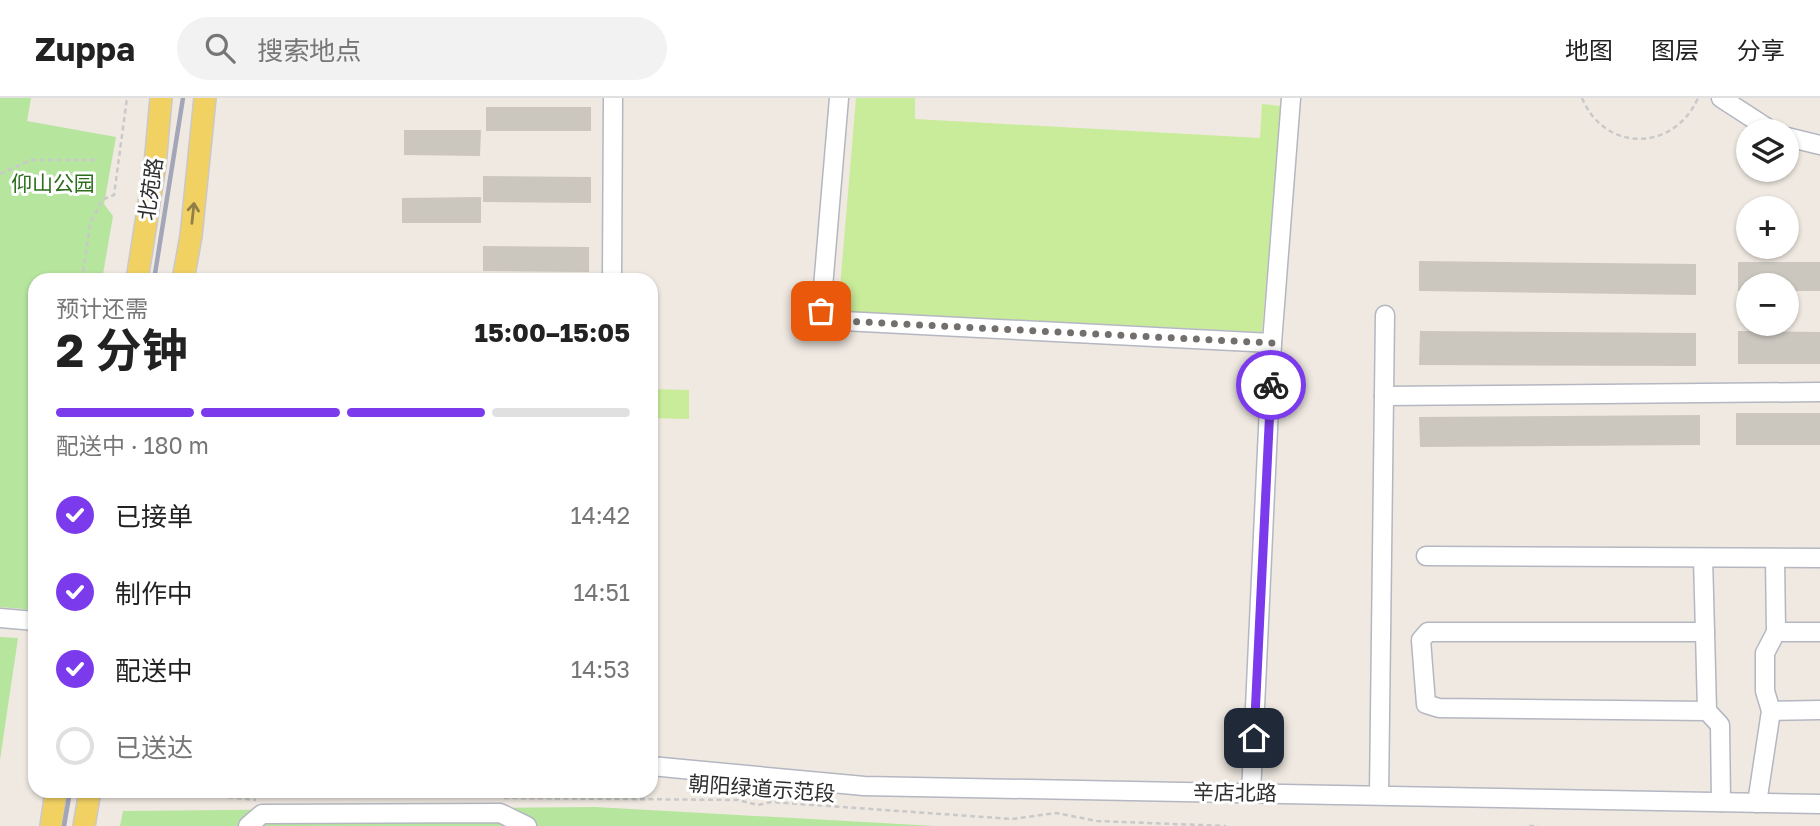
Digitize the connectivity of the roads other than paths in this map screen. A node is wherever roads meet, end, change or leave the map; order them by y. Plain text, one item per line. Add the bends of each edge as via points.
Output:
1 (161, 98) edge
2 (205, 98) edge
3 (613, 98) edge
4 (839, 98) edge
5 (1291, 98) edge
6 (1721, 98) edge
7 (1753, 119) edge
8 (1799, 140) edge
9 (1820, 145) edge
10 (137, 273) edge
11 (184, 273) edge
12 (612, 273) edge
13 (1385, 315) dead end
14 (1272, 343) junction
15 (1820, 391) edge
16 (1384, 396) junction
17 (1426, 556) dead end
18 (1703, 558) junction
19 (1775, 558) junction
20 (1820, 558) edge
21 (0, 618) edge
22 (28, 620) edge
23 (1705, 632) junction
24 (1776, 632) junction
25 (1820, 632) edge
26 (1771, 710) junction
27 (1820, 710) edge
28 (1707, 712) junction
29 (658, 767) edge
30 (1251, 793) junction
31 (1379, 795) junction
32 (55, 798) edge
33 (89, 798) edge
34 (1721, 802) junction
35 (1757, 803) junction
36 (1820, 804) edge
37 (51, 826) edge
38 (84, 826) edge
39 (248, 826) edge
40 (527, 826) edge

1 - 10 main road, 北苑路
11 -> 2 main road
3 - 12 street
4 - 14 street via 821,311 843,321
5 - 14 street
6 - 7 street
8 - 9 street
13 - 16 street
14 - 30 street
15 - 16 street
16 - 31 street
17 - 18 street
18 - 19 street
18 - 23 street
19 - 20 street
19 - 24 street
21 - 22 street
23 - 28 street
23 - 28 street via 1428,632 1421,639 1426,704 1439,708
24 - 25 street
24 - 26 street via 1765,653 1765,691
26 - 27 street
26 - 35 street
28 - 34 street via 1720,725
29 - 30 street, 辛店北路 via 864,786
30 - 31 street, 辛店北路
31 - 34 street, 辛店北路
32 - 37 main road
33 - 38 main road
34 - 35 street, 辛店北路
35 - 36 street, 辛店北路
39 - 40 street via 262,814 500,813

